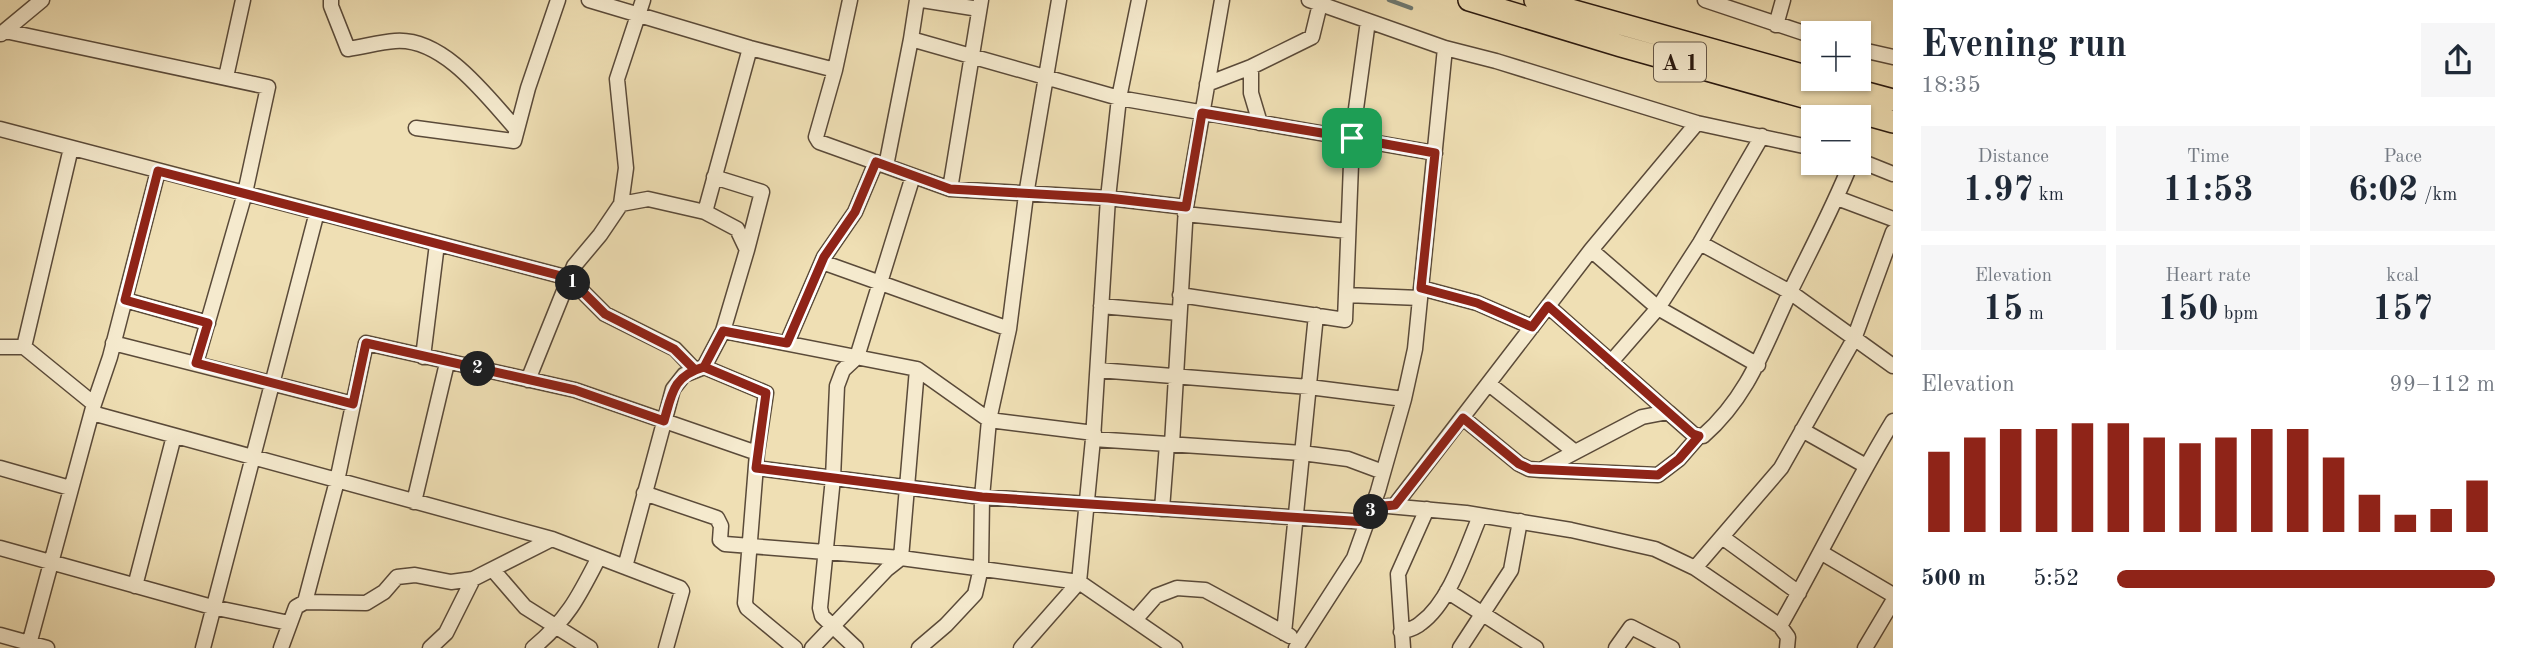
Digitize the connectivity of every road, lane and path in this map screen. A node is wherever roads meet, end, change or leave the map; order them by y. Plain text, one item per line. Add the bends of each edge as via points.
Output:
1 (42, 0) edge
2 (243, 0) edge
3 (331, 0) edge
4 (558, 0) edge
5 (589, 0) edge
6 (850, 0) edge
7 (920, 0) edge
8 (1059, 0) edge
9 (1139, 0) edge
10 (1222, 0) edge
11 (1469, 0) edge
12 (1535, 0) edge
13 (1705, 0) edge
14 (1783, 0) edge
15 (1315, 2) edge
16 (980, 4) edge
17 (642, 7) edge
18 (1368, 20) junction
19 (1776, 25) junction
20 (1801, 32) edge
21 (3, 33) edge
22 (911, 39) junction
23 (750, 48) junction
24 (1444, 48) junction
25 (1871, 52) edge
26 (970, 55) junction
27 (1893, 57) edge
28 (1251, 67) junction
29 (835, 70) junction
30 (1801, 74) edge
31 (226, 77) junction
32 (1045, 79) junction
33 (1207, 84) junction
34 (1861, 91) edge
35 (1119, 98) junction
36 (1893, 100) edge
37 (1202, 113) junction
38 (1893, 122) edge
39 (1260, 123) junction
40 (1698, 123) junction
41 (416, 128) dead end
42 (0, 129) edge
43 (517, 130) junction
44 (1762, 136) junction
45 (1352, 138) junction
46 (1801, 145) edge
47 (71, 148) junction
48 (1435, 153) junction
49 (881, 164) junction
50 (1871, 165) edge
51 (158, 171) junction
52 (1893, 174) edge
53 (1846, 175) edge
54 (913, 176) junction
55 (714, 177) junction
56 (950, 189) junction
57 (245, 193) junction
58 (1026, 195) junction
59 (1108, 198) junction
60 (1837, 198) junction
61 (621, 204) junction
62 (1186, 211) junction
63 (317, 212) junction
64 (705, 212) junction
65 (1893, 219) edge
66 (1348, 231) junction
67 (1893, 232) edge
68 (1700, 243) junction
69 (437, 244) junction
70 (747, 250) junction
71 (1591, 250) junction
72 (822, 262) junction
73 (569, 278) junction
74 (880, 282) junction
75 (1790, 292) junction
76 (1420, 293) junction
77 (1180, 295) junction
78 (1346, 295) junction
79 (125, 300) junction
80 (1101, 306) junction
81 (1548, 306) junction
82 (1658, 308) junction
83 (1179, 313) junction
84 (1316, 315) junction
85 (208, 323) junction
86 (1532, 327) junction
87 (1009, 329) junction
88 (723, 331) junction
89 (1854, 339) junction
90 (113, 343) junction
91 (787, 343) junction
92 (0, 347) edge
93 (24, 347) junction
94 (423, 357) junction
95 (857, 357) junction
96 (1611, 362) junction
97 (196, 363) junction
98 (447, 363) junction
99 (1758, 365) junction
100 (1893, 366) edge
101 (699, 369) junction
102 (918, 369) junction
103 (1098, 370) junction
104 (1175, 376) junction
105 (528, 380) junction
106 (271, 383) junction
107 (1489, 384) junction
108 (1309, 387) junction
109 (1404, 398) junction
110 (353, 404) junction
111 (93, 409) junction
112 (1668, 412) junction
113 (1463, 418) junction
114 (989, 420) junction
115 (664, 421) junction
116 (1893, 421) edge
117 (1802, 430) junction
118 (174, 436) junction
119 (1093, 436) junction
120 (1699, 436) junction
121 (1169, 444) junction
122 (1575, 452) junction
123 (1302, 453) junction
124 (251, 457) junction
125 (757, 460) junction
126 (1866, 466) junction
127 (0, 468) edge
128 (1541, 470) junction
129 (1383, 472) junction
130 (834, 478) junction
131 (337, 481) junction
132 (906, 487) junction
133 (70, 488) junction
134 (645, 493) junction
135 (982, 497) junction
136 (414, 502) junction
137 (1087, 505) junction
138 (1395, 505) junction
139 (1372, 507) junction
140 (1161, 509) junction
141 (1427, 509) junction
142 (1480, 516) junction
143 (1296, 517) junction
144 (1520, 521) junction
145 (1367, 522) junction
146 (1722, 537) junction
147 (552, 539) junction
148 (751, 545) junction
149 (0, 548) edge
150 (827, 551) junction
151 (1822, 553) junction
152 (599, 557) junction
153 (901, 558) junction
154 (51, 563) junction
155 (625, 567) junction
156 (981, 568) junction
157 (1695, 568) junction
158 (493, 570) junction
159 (473, 579) junction
160 (1079, 582) junction
161 (135, 586) junction
162 (1447, 591) junction
163 (1799, 593) junction
164 (1893, 594) edge
165 (1893, 601) edge
166 (306, 602) junction
167 (212, 607) junction
168 (1483, 614) junction
169 (1135, 620) junction
170 (289, 623) junction
171 (832, 625) junction
172 (1780, 626) junction
173 (556, 629) junction
174 (1401, 632) junction
175 (1284, 633) junction
176 (0, 635) edge
177 (29, 645) edge
178 (1298, 645) edge
179 (667, 647) edge
180 (47, 648) edge
181 (203, 648) edge
182 (281, 648) edge
183 (430, 648) edge
184 (533, 648) edge
185 (590, 648) edge
186 (795, 648) edge
187 (812, 648) edge
188 (856, 648) edge
189 (919, 648) edge
190 (1021, 648) edge
191 (1175, 648) edge
192 (1403, 648) edge
193 (1461, 648) edge
194 (1536, 648) edge
195 (1616, 648) edge
196 (1672, 648) edge
197 (1787, 648) edge
198 (1865, 648) edge

1 - 21 street
2 - 31 street
3 - 43 street via 348,49 396,41 417,43 441,54
4 - 43 street
5 - 17 street
6 - 29 street
7 - 16 street
7 - 22 street
8 - 32 street
9 - 35 street
10 - 33 street
11 - 38 highway, A 1
12 - 30 highway, A 1
13 - 19 street
14 - 19 street
15 - 18 street
15 - 28 street via 1312,37
16 - 26 street
17 - 23 street
17 - 61 street via 617,79 626,168
18 - 24 street
18 - 45 street
19 - 20 street
21 - 31 street
22 - 26 street
22 - 49 street
23 - 29 street
23 - 55 street
24 - 40 street
24 - 48 street
25 - 27 street
26 - 32 street
26 - 56 street
28 - 33 street
28 - 39 street via 1251,93
29 - 49 street via 817,140
31 - 57 street via 268,87
32 - 35 street
32 - 58 street
33 - 37 street
34 - 36 highway, A 1
35 - 37 street
35 - 59 street
37 - 39 street
37 - 62 street
39 - 45 street
40 - 44 street
40 - 71 street
41 - 43 street via 514,141
42 - 47 street
44 - 46 street
44 - 68 street
45 - 48 street
45 - 66 street
47 - 51 street
47 - 93 street
48 - 76 street
49 - 54 street
49 - 72 street
50 - 52 street
51 - 57 street
51 - 79 street
53 - 60 street
54 - 56 street
54 - 74 street
55 - 64 street
55 - 70 street via 762,192
56 - 58 street
57 - 63 street
57 - 85 street
58 - 59 street
58 - 87 street
59 - 62 street
59 - 80 street
60 - 65 street
60 - 75 street
61 - 64 street via 648,199
61 - 73 street
62 - 66 street
62 - 77 street
63 - 69 street
63 - 106 street
64 - 70 street via 737,229
66 - 78 street
67 - 89 street
68 - 75 street
68 - 82 street
69 - 73 street
69 - 94 street
70 - 88 street
71 - 81 street
71 - 82 street
72 - 74 street
72 - 91 street
73 - 101 street via 605,314 674,349
73 - 105 street
74 - 87 street
74 - 95 street
75 - 89 street
75 - 99 street
76 - 78 street
76 - 86 street via 1477,303
76 - 109 street
77 - 83 street
77 - 84 street
78 - 84 street via 1345,320
79 - 85 street
79 - 90 street
80 - 83 street
80 - 103 street
81 - 86 street
81 - 96 street
82 - 96 street
82 - 99 street
83 - 104 street
84 - 108 street
85 - 97 street
86 - 107 street
87 - 114 street
88 - 91 street
88 - 101 street
89 - 100 street
89 - 117 street
90 - 97 street
90 - 111 street
91 - 95 street
92 - 93 street
93 - 111 street
94 - 98 street
94 - 110 street via 366,343
95 - 102 street
95 - 130 street via 843,370 837,386
96 - 112 street
97 - 106 street
98 - 105 street
98 - 136 street
99 - 120 street via 1722,420
101 - 115 street via 684,375 673,389
101 - 125 street via 766,393
102 - 114 street
102 - 132 street
103 - 104 street
103 - 119 street
104 - 108 street
104 - 121 street
105 - 115 street via 575,390
106 - 110 street
106 - 124 street
107 - 113 street
107 - 122 street
108 - 109 street
108 - 123 street
109 - 129 street
110 - 131 street
111 - 118 street
111 - 133 street
112 - 120 street
112 - 122 street via 1642,417
113 - 128 street via 1519,464
113 - 138 street
114 - 119 street
114 - 135 street
115 - 125 street
115 - 134 street
116 - 126 street
117 - 126 street
117 - 146 street via 1781,468
118 - 124 street
118 - 161 street
119 - 121 street
119 - 137 street
120 - 128 street via 1658,475
121 - 123 street
121 - 140 street
122 - 128 street
123 - 129 street via 1349,459
123 - 143 street
124 - 131 street
124 - 167 street
125 - 130 street
125 - 148 street
126 - 151 street
127 - 133 street
129 - 139 street
130 - 132 street
130 - 150 street
131 - 136 street
131 - 166 street
132 - 135 street
132 - 153 street
133 - 154 street
134 - 148 street via 716,518 725,544
134 - 155 street
135 - 137 street
135 - 156 street
136 - 147 street
137 - 140 street
137 - 160 street
138 - 139 street
138 - 141 street
139 - 145 street
140 - 143 street
141 - 142 street
141 - 174 street via 1398,574
142 - 144 street
142 - 162 street
143 - 145 street
143 - 175 street
144 - 157 street via 1656,549
144 - 168 street via 1511,570
145 - 178 street via 1354,558
146 - 157 street
146 - 163 street
147 - 152 street
147 - 158 street
148 - 150 street
148 - 186 street via 747,608
149 - 154 street
150 - 153 street
150 - 171 street via 820,608
151 - 163 street
151 - 164 street
152 - 155 street
152 - 173 street via 574,607
153 - 156 street
153 - 171 street
154 - 161 street
154 - 177 street
155 - 179 street via 682,591
156 - 160 street
156 - 189 street via 975,594
157 - 172 street
158 - 159 street
158 - 173 street via 525,607
159 - 166 street via 451,582 415,575 397,577 366,603
159 - 183 street via 446,633
160 - 169 street
160 - 190 street
161 - 167 street
162 - 168 street
162 - 174 street via 1420,624
163 - 172 street
165 - 198 street
166 - 170 street via 296,607
167 - 170 street
167 - 181 street
168 - 193 street
168 - 194 street
169 - 175 street via 1156,596 1177,588 1205,590
169 - 191 street
170 - 182 street
171 - 187 street
171 - 188 street
172 - 197 street via 1788,638
173 - 184 street
173 - 185 street
174 - 192 street
175 - 178 street
176 - 177 street
177 - 180 street
195 - 196 street via 1631,627

